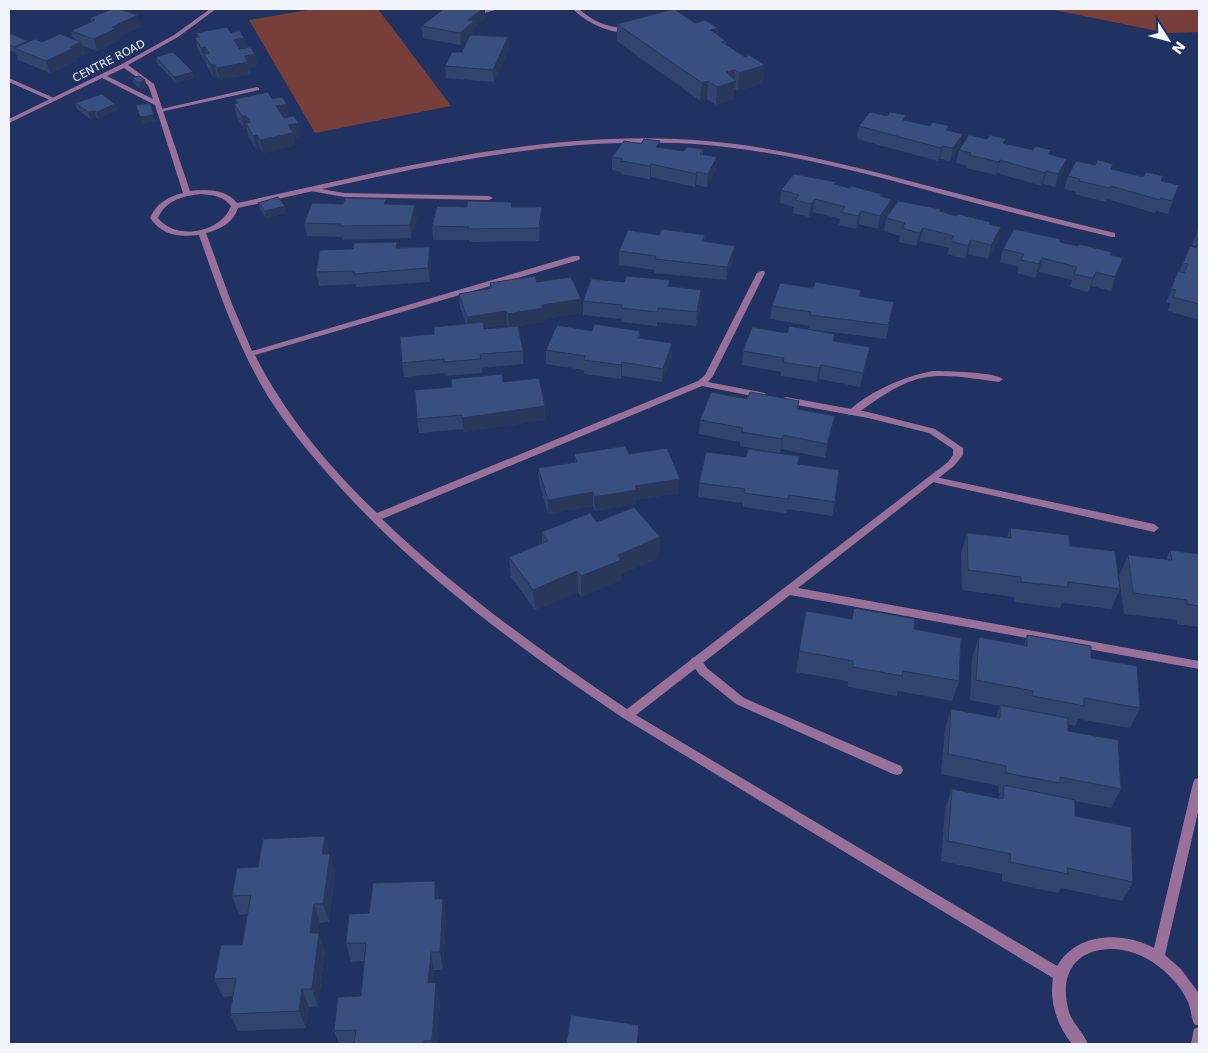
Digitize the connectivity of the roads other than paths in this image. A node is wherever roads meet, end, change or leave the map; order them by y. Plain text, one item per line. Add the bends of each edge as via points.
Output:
1 (213, 9) edge
2 (496, 9) edge
3 (576, 9) edge
4 (477, 13) edge
5 (635, 29) edge
6 (124, 65) junction
7 (102, 76) junction
8 (9, 80) edge
9 (257, 89) dead end
10 (54, 100) junction
11 (159, 108) junction
12 (9, 121) edge
13 (314, 189) junction
14 (187, 194) junction
15 (489, 198) dead end
16 (235, 206) junction
17 (202, 232) junction
18 (1112, 236) dead end
19 (576, 258) dead end
20 (761, 274) dead end
21 (250, 354) junction
22 (999, 379) dead end
23 (701, 383) junction
24 (852, 413) junction
25 (931, 479) junction
26 (376, 517) junction
27 (1154, 528) dead end
28 (790, 591) junction
29 (696, 661) junction
30 (1199, 666) edge
31 (628, 715) junction
32 (898, 770) dead end
33 (1199, 783) edge
34 (1158, 958) junction
35 (1060, 975) junction
36 (1199, 1018) edge
37 (1199, 1034) edge
38 (1081, 1044) edge
39 (1198, 1044) edge

1 - 6 street, CENTRE ROAD via 176,36
2 - 4 street
3 - 5 street via 600,26
6 - 7 street, CENTRE ROAD
6 - 11 street via 151,84
7 - 10 street, CENTRE ROAD
7 - 11 street
8 - 10 street
9 - 11 street
10 - 12 street, CENTRE ROAD
11 - 14 street
13 - 15 street via 344,195
13 - 16 street
13 - 18 street via 533,146 600,142 704,143 773,152 845,167
14 - 16 street via 218,194 231,200
14 - 17 street via 164,203 154,218 164,230 174,233
16 - 17 street via 230,218 214,229
17 - 21 street via 234,321
19 - 21 street
20 - 23 street via 709,376
21 - 26 street via 286,417 342,483
22 - 24 street via 932,374 910,379
23 - 24 street
23 - 26 street
24 - 25 street via 932,431 958,448 958,456
25 - 27 street
25 - 28 street
26 - 31 street via 425,566 563,673
28 - 29 street
28 - 30 street
29 - 31 street
29 - 32 street via 703,671 740,701
31 - 35 street
33 - 34 street
34 - 35 street via 1118,942 1098,943 1081,949 1068,960
34 - 36 street via 1184,984 1194,999
35 - 38 street via 1058,995 1063,1017
37 - 39 street

